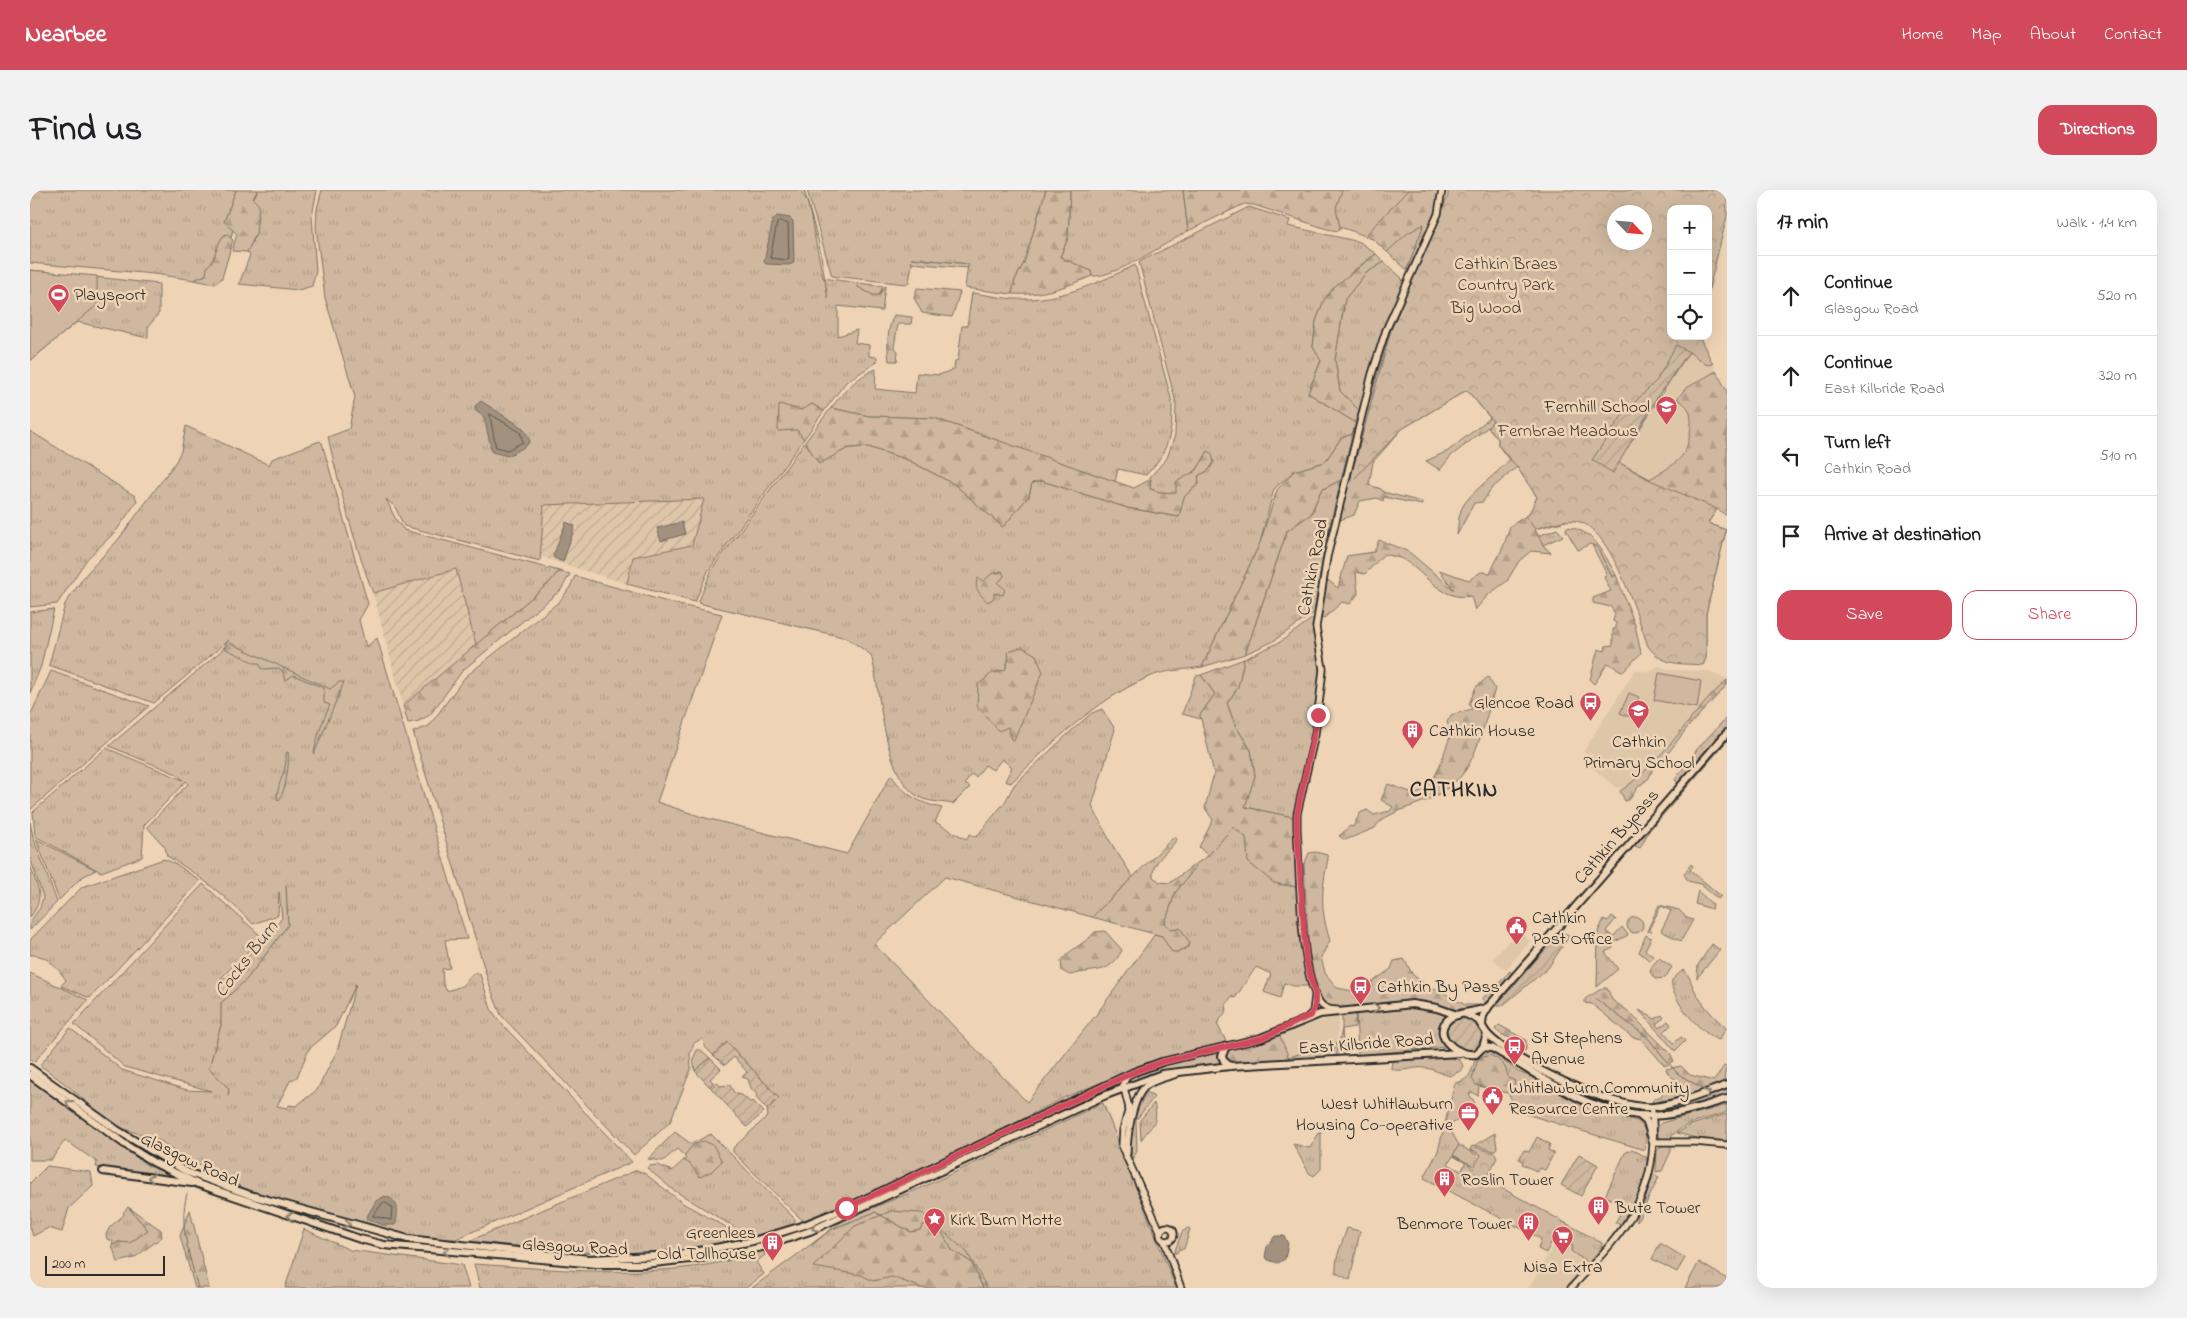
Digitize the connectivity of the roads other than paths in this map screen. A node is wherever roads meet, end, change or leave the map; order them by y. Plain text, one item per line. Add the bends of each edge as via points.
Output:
1 (1442, 190) edge
2 (1727, 733) edge
3 (1315, 994) junction
4 (1489, 1006) junction
5 (1342, 1011) junction
6 (1466, 1014) junction
7 (1457, 1015) junction
8 (1298, 1022) junction
9 (1482, 1025) junction
10 (1487, 1034) junction
11 (1226, 1046) junction
12 (1484, 1048) junction
13 (1460, 1053) junction
14 (1230, 1066) junction
15 (30, 1068) edge
16 (1185, 1071) junction
17 (30, 1075) edge
18 (1126, 1083) junction
19 (1727, 1085) edge
20 (1106, 1095) junction
21 (1138, 1098) junction
22 (1727, 1099) edge
23 (1128, 1101) junction
24 (1652, 1107) junction
25 (1653, 1115) junction
26 (1639, 1116) junction
27 (1653, 1142) junction
28 (1727, 1145) edge
29 (1127, 1157) junction
30 (103, 1171) dead end
31 (198, 1184) junction
32 (1156, 1219) junction
33 (1168, 1228) junction
34 (1161, 1232) junction
35 (1172, 1238) junction
36 (1164, 1240) junction
37 (1170, 1254) junction
38 (1181, 1288) edge
39 (1571, 1288) edge

1 - 3 main road, Cathkin Road via 1438,214 1386,330 1372,374 1327,556 1317,613 1323,669 1315,734 1297,814 1306,960
2 - 4 main road, Cathkin Bypass
3 - 5 main road via 1324,1007
3 - 8 main road via 1313,1012
4 - 6 main road, Cathkin Bypass
4 - 9 main road, Cathkin Bypass
5 -> 7 main road, East Kilbride Road via 1412,1004
5 - 8 main road, East Kilbride Road
6 - 7 main road
6 - 9 main road
7 - 13 main road via 1448,1020 1444,1033 1450,1046
8 - 11 main road, East Kilbride Road via 1262,1038
9 - 10 main road
10 - 12 main road
10 - 24 main road via 1514,1054 1576,1087 1611,1100
11 - 14 main road via 1222,1056
11 - 18 main road, East Kilbride Road via 1162,1062
12 - 13 main road via 1476,1054
12 - 26 main road via 1492,1048 1592,1104
13 - 14 main road, East Kilbride Road
14 - 16 main road, East Kilbride Road
15 -> 18 main road, Glasgow Road via 117,1130 200,1178 408,1239 589,1259 678,1256 753,1241 802,1226 1084,1097
16 - 18 main road, East Kilbride Road
16 - 21 main road via 1151,1083
31 -> 17 main road, Glasgow Road via 126,1145
18 - 20 main road, Glasgow Road
18 - 21 main road
18 - 23 main road
24 -> 19 main road via 1677,1103
20 - 23 main road via 1121,1094
20 -> 31 main road, Glasgow Road via 810,1231 745,1251 674,1262 596,1264 384,1245
21 - 29 main road via 1128,1133
22 - 25 main road
23 - 29 main road via 1122,1138
24 - 25 main road
25 - 26 main road
25 - 27 main road
26 - 27 main road via 1647,1122
27 - 28 main road
27 - 39 main road via 1650,1173 1630,1222
29 - 32 main road
31 -> 30 main road
32 - 33 main road
32 - 34 main road
33 - 34 main road
33 - 35 main road via 1173,1232
34 - 36 main road
35 - 36 main road
35 - 37 main road
36 - 37 main road
37 - 38 main road

